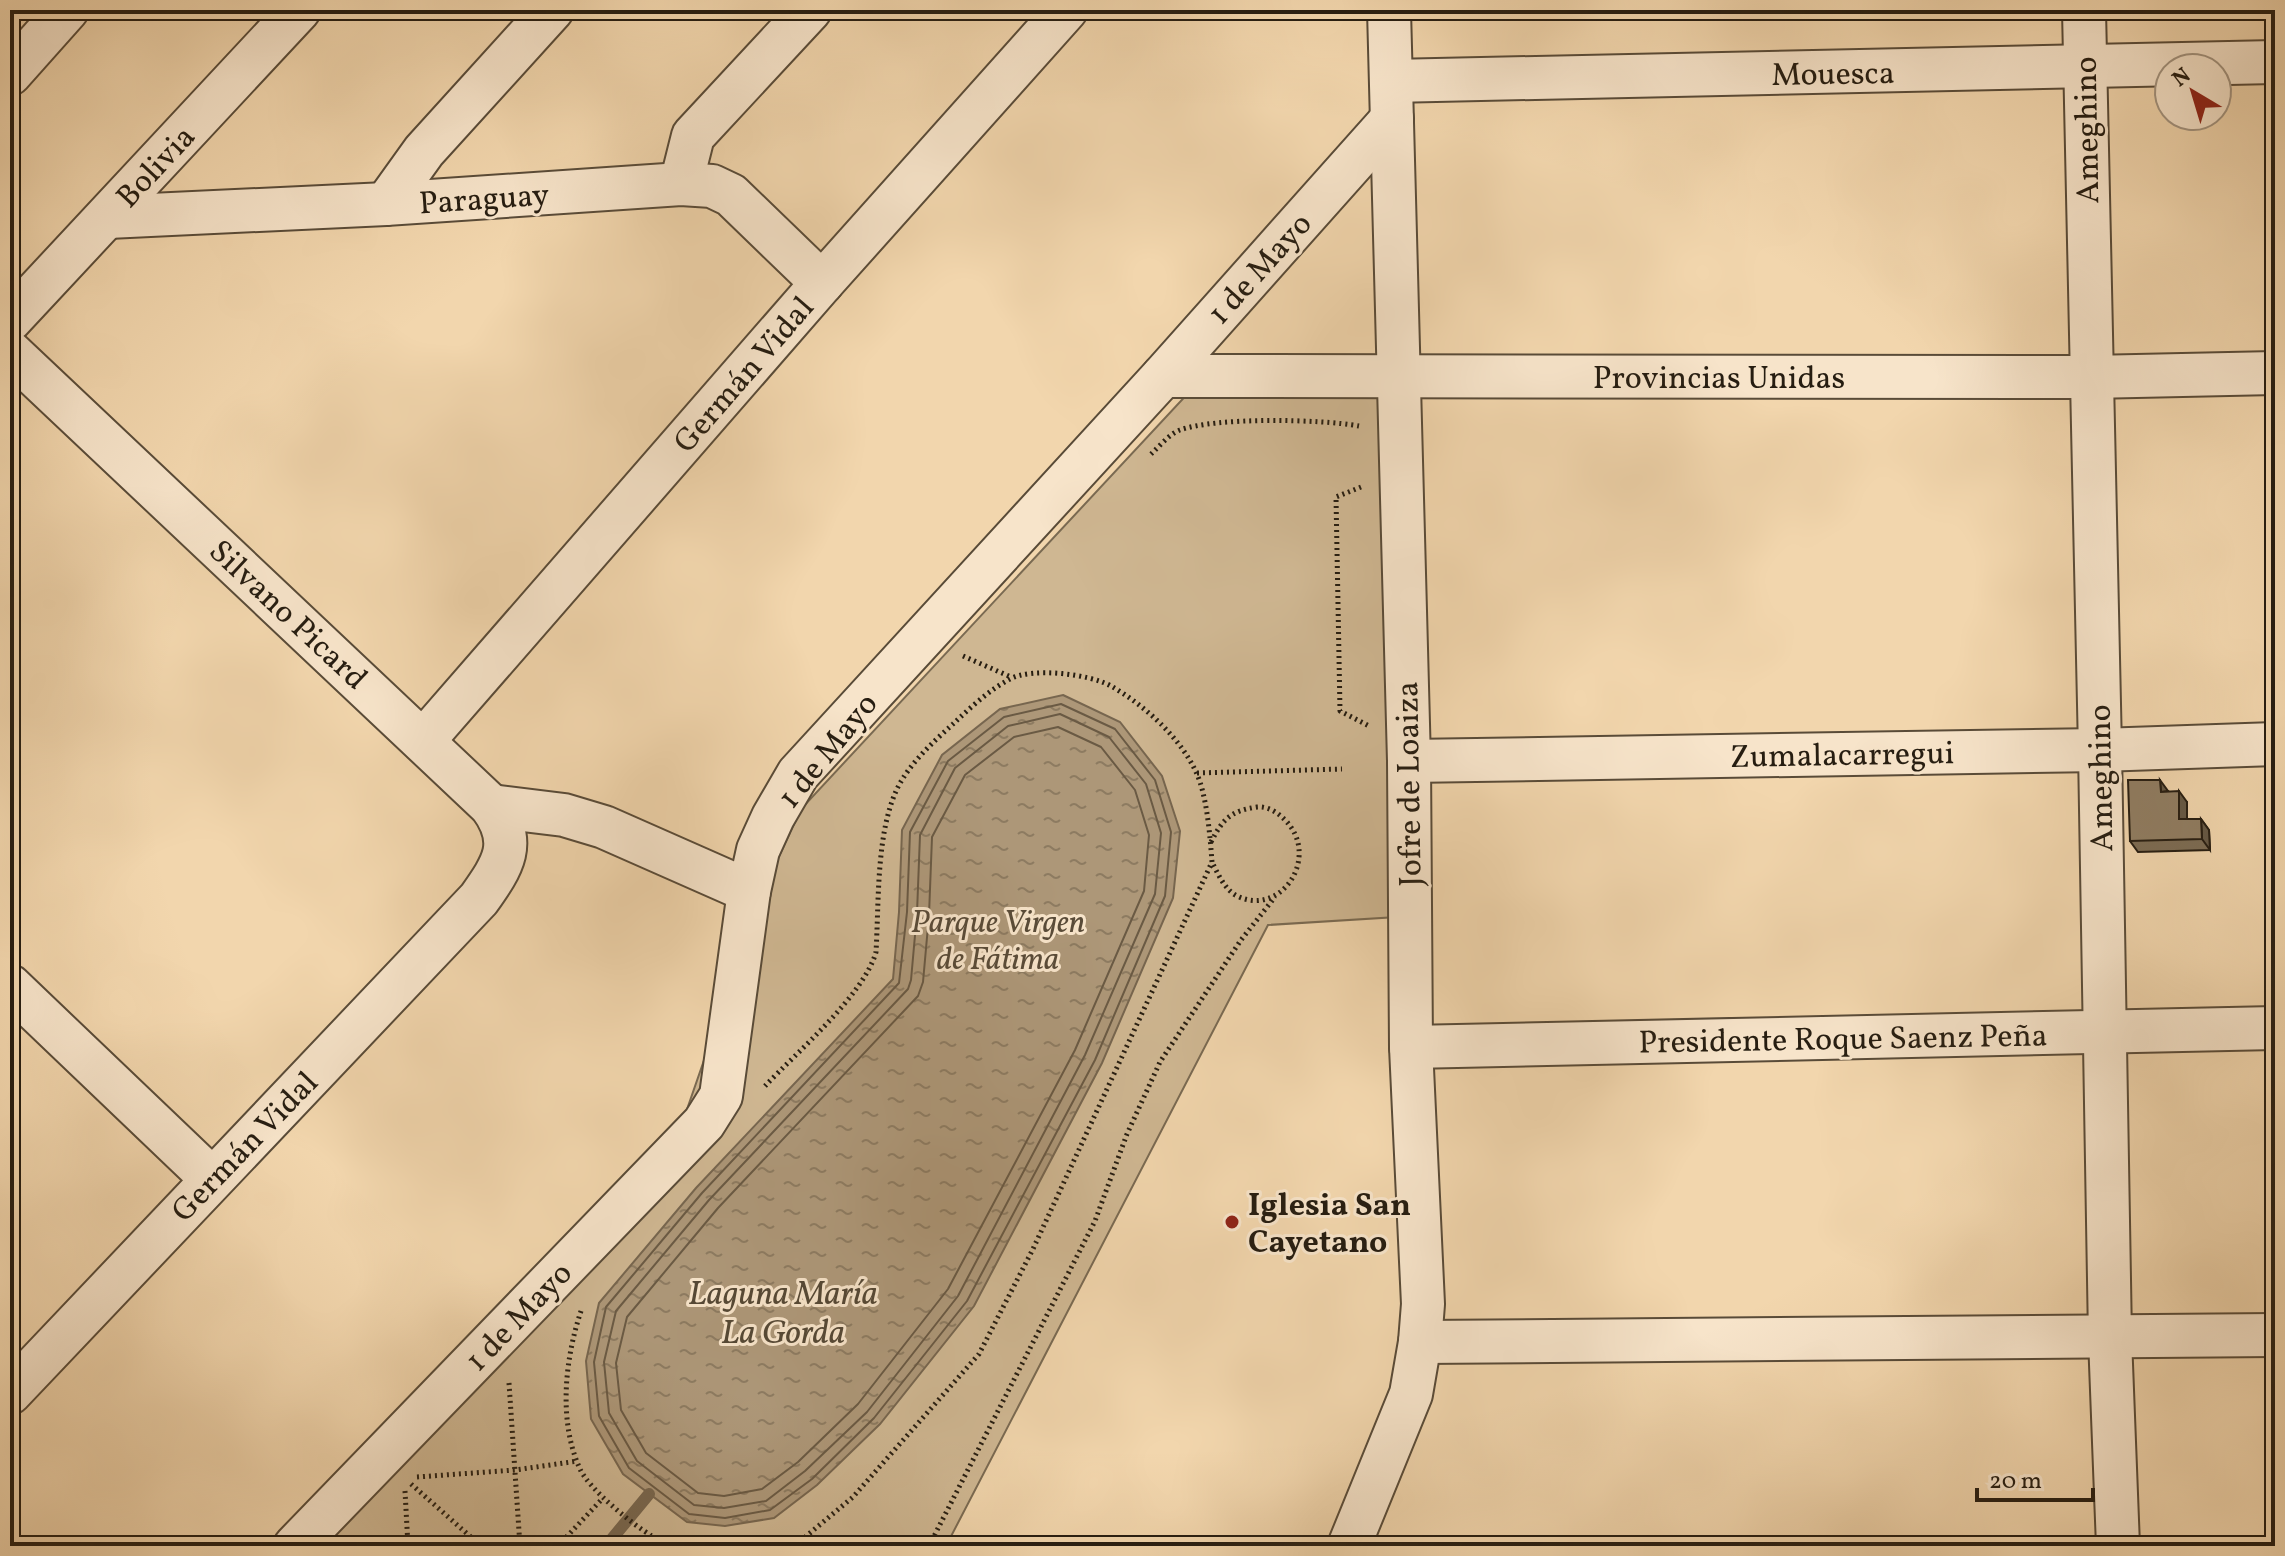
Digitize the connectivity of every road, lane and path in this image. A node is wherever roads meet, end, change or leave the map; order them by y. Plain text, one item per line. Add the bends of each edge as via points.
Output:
1 (67, 10) edge
2 (299, 10) edge
3 (552, 10) edge
4 (810, 10) edge
5 (1066, 10) edge
6 (1389, 10) edge
7 (2084, 10) edge
8 (2275, 62) edge
9 (2085, 68) junction
10 (10, 74) edge
11 (1391, 100) junction
12 (681, 184) junction
13 (386, 204) junction
14 (108, 217) junction
15 (822, 283) junction
16 (10, 320) edge
17 (10, 352) edge
18 (2275, 373) edge
19 (1163, 376) junction
20 (2090, 377) junction
21 (1397, 378) junction
22 (1369, 433) dead end
23 (1146, 458) dead end
24 (1365, 486) dead end
25 (974, 644) dead end
26 (963, 656) junction
27 (953, 666) dead end
28 (1012, 677) junction
29 (1380, 731) dead end
30 (423, 741) junction
31 (2275, 744) edge
32 (2100, 750) junction
33 (1409, 761) junction
34 (1342, 769) dead end
35 (1197, 773) junction
36 (491, 806) junction
37 (1211, 843) junction
38 (1212, 862) junction
39 (749, 891) junction
40 (1275, 897) junction
41 (479, 899) joint
42 (10, 986) edge
43 (2275, 1028) edge
44 (2103, 1033) junction
45 (1411, 1047) junction
46 (758, 1093) dead end
47 (212, 1179) junction
48 (583, 1304) dead end
49 (2275, 1335) edge
50 (2110, 1338) junction
51 (1420, 1342) junction
52 (508, 1369) dead end
53 (10, 1393) edge
54 (578, 1461) junction
55 (515, 1470) junction
56 (404, 1478) junction
57 (603, 1498) junction
58 (652, 1536) junction
59 (408, 1537) junction
60 (295, 1546) edge
61 (399, 1546) edge
62 (408, 1546) edge
63 (481, 1546) edge
64 (520, 1546) edge
65 (558, 1546) edge
66 (643, 1546) edge
67 (652, 1546) edge
68 (681, 1546) edge
69 (788, 1546) edge
70 (929, 1546) edge
71 (1349, 1546) edge
72 (2118, 1546) edge

1 - 10 street
2 - 14 street, Bolivia
3 - 13 street via 424,151
4 - 12 street via 693,136
5 - 15 street, Germán Vidal
6 - 11 street, Jofre de Loaiza
7 - 9 street, Ameghino
8 - 9 street, Mouesca
9 - 11 street, Mouesca
9 - 20 street, Ameghino
11 - 19 street, 1 de Mayo
11 - 21 street, Jofre de Loaiza
12 - 13 street, Paraguay
12 - 15 street, Paraguay via 712,186 731,195
13 - 14 street, Paraguay
14 - 16 street, Bolivia
15 - 30 street, Germán Vidal
17 - 30 street, Silvano Picard
18 - 20 street, Provincias Unidas
19 - 21 street, Provincias Unidas
19 - 39 street, 1 de Mayo via 798,774 758,850
20 - 21 street, Provincias Unidas
20 - 32 street, Ameghino
21 - 33 street, Jofre de Loaiza
22 - 23 path via 1361,426 1336,422 1204,423 1176,432
24 - 29 path via 1336,497 1340,711
25 - 26 path
26 - 27 path
26 - 28 path
28 - 35 path via 1048,671 1109,684 1155,718
28 - 46 path via 928,747 898,788 884,833 872,967 858,989
30 - 36 street, Silvano Picard
31 - 32 street, Zumalacarregui
32 - 33 street, Zumalacarregui
32 - 44 street, Ameghino
33 - 45 street, Jofre de Loaiza
34 - 35 path
35 - 37 path
36 - 39 street via 564,815 604,827
36 - 41 street, Silvano Picard via 506,842 498,872
37 - 38 path
37 - 40 path via 1234,812 1263,806 1279,814 1300,843 1300,862
38 - 40 path via 1236,896
38 - 69 path via 979,1354 853,1497
39 - 60 street, 1 de Mayo via 721,1096 704,1123
40 - 70 path via 1160,1062 1095,1221
41 - 47 street, Germán Vidal
42 - 47 street
43 - 44 street, Presidente Roque Saenz Peña
44 - 45 street, Presidente Roque Saenz Peña
44 - 50 street, Ameghino
45 - 51 street, Jofre de Loaiza via 1423,1304
47 - 53 street, Germán Vidal
48 - 54 path via 567,1376 570,1436
49 - 50 street
50 - 51 street
50 - 72 street, Ameghino
51 - 71 street, Jofre de Loaiza via 1411,1394
52 - 55 path
54 - 55 path
54 - 57 path
55 - 56 path
55 - 64 path
56 - 59 path
56 - 63 path
57 - 58 path
57 - 65 path
58 - 66 path
58 - 67 path
58 - 68 path
59 - 61 path
59 - 62 path

